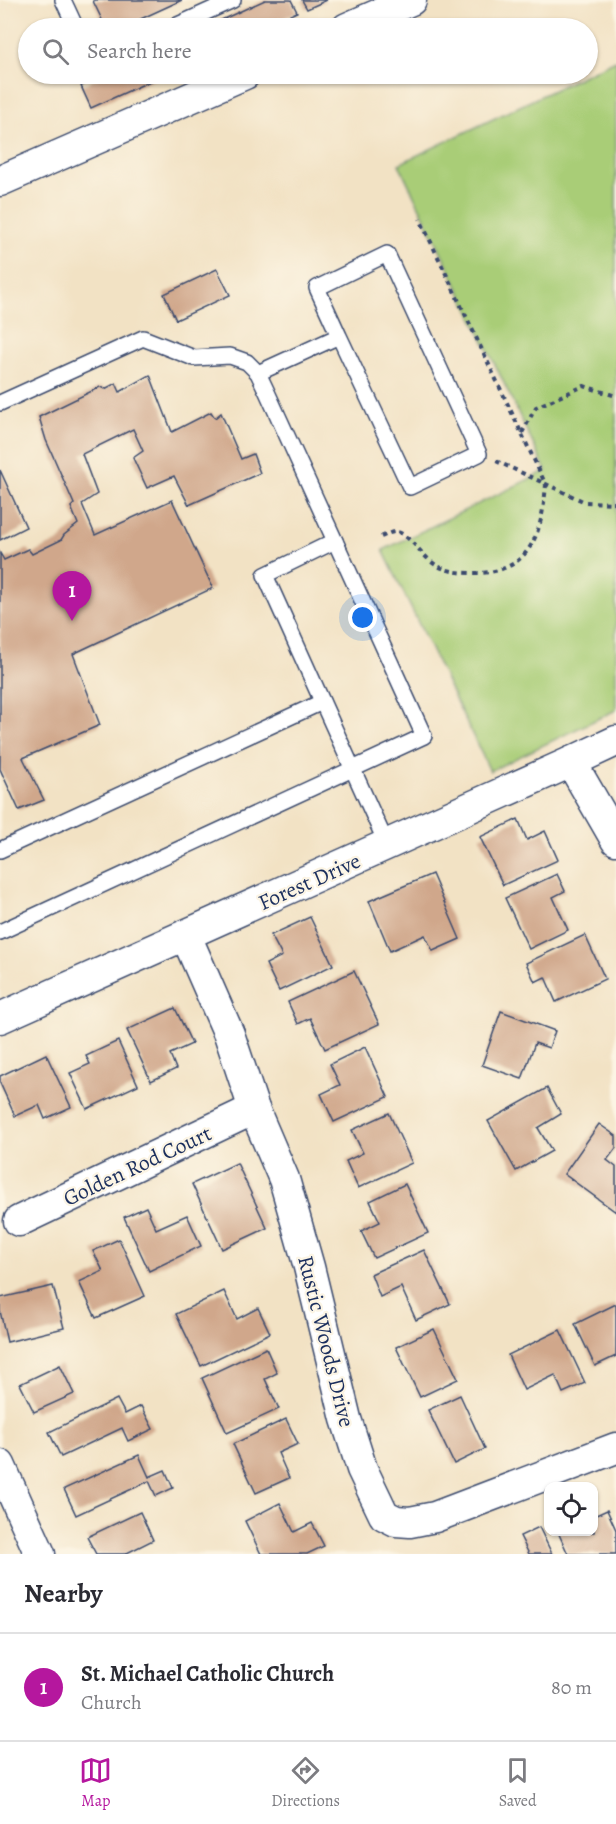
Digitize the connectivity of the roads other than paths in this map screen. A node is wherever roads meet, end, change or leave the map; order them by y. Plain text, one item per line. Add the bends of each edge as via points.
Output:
1 (63, 0) edge
2 (233, 0) edge
3 (411, 0) edge
4 (71, 18) edge
5 (193, 18) edge
6 (370, 18) edge
7 (222, 84) edge
8 (0, 181) edge
9 (339, 336) junction
10 (258, 373) junction
11 (0, 403) edge
12 (335, 541) junction
13 (322, 702) junction
14 (616, 741) edge
15 (571, 762) junction
16 (353, 769) junction
17 (616, 840) edge
18 (387, 845) junction
19 (0, 850) edge
20 (0, 932) edge
21 (186, 936) junction
22 (0, 1018) edge
23 (254, 1109) junction
24 (19, 1221) dead end
25 (616, 1448) edge
26 (0, 1466) edge
27 (40, 1554) edge

1 - 4 lane
2 - 5 lane
3 - 6 street
7 - 8 street
9 - 9 lane via 317,288 387,254 479,454 410,487
9 - 10 lane
10 - 11 lane via 247,362 230,356 194,358 143,339
10 - 12 lane
12 - 13 lane via 265,575
12 - 16 lane via 424,736
13 - 16 lane
13 - 19 lane
14 - 15 street, Forest Drive
15 - 17 street
15 - 18 street, Forest Drive
16 - 18 lane
16 - 20 lane
18 - 21 street, Forest Drive
21 - 22 street, Forest Drive
21 - 23 street, Rustic Woods Drive via 229,1034
23 - 24 street, Golden Rod Court
23 - 25 street, Rustic Woods Drive via 285,1179 346,1419 362,1469 384,1515 410,1522 435,1517
26 - 27 street

